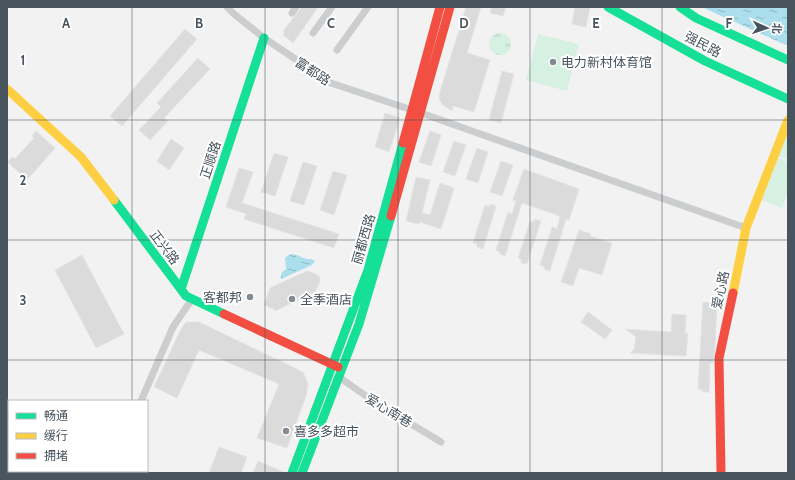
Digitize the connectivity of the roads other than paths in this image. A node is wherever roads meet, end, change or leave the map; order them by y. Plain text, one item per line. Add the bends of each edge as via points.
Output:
1 (227, 7) edge
2 (296, 7) edge
3 (332, 7) edge
4 (368, 7) edge
5 (440, 7) edge
6 (450, 7) edge
7 (608, 7) edge
8 (680, 7) edge
9 (292, 13) dead end
10 (313, 33) dead end
11 (264, 38) junction
12 (337, 50) dead end
13 (788, 60) edge
14 (7, 89) edge
15 (788, 100) edge
16 (417, 112) junction
17 (788, 120) edge
18 (746, 228) junction
19 (181, 289) junction
20 (192, 299) junction
21 (338, 370) junction
22 (141, 400) edge
23 (441, 442) dead end
24 (292, 473) edge
25 (302, 473) edge
26 (722, 473) edge

1 - 11 street, 富都路
2 - 9 street
3 - 10 street
4 - 12 street
5 - 16 street, 丽都西路
6 - 16 street, 丽都西路
7 - 15 street, 强民路 via 705,61
8 - 13 street via 696,18
11 - 16 street, 富都路 via 331,83
11 - 19 street, 正顺路
14 - 19 street, 正兴路 via 81,157
16 - 18 street, 富都路
16 - 21 street, 丽都西路 via 375,273 359,324
17 - 18 street, 爱心路
18 - 26 street, 爱心路 via 719,358
19 - 20 street, 正兴路
20 - 21 street, 正兴路
20 - 22 street via 173,326
21 - 23 street, 爱心南巷 via 383,408
21 - 24 street, 丽都西路
21 - 25 street, 丽都西路

